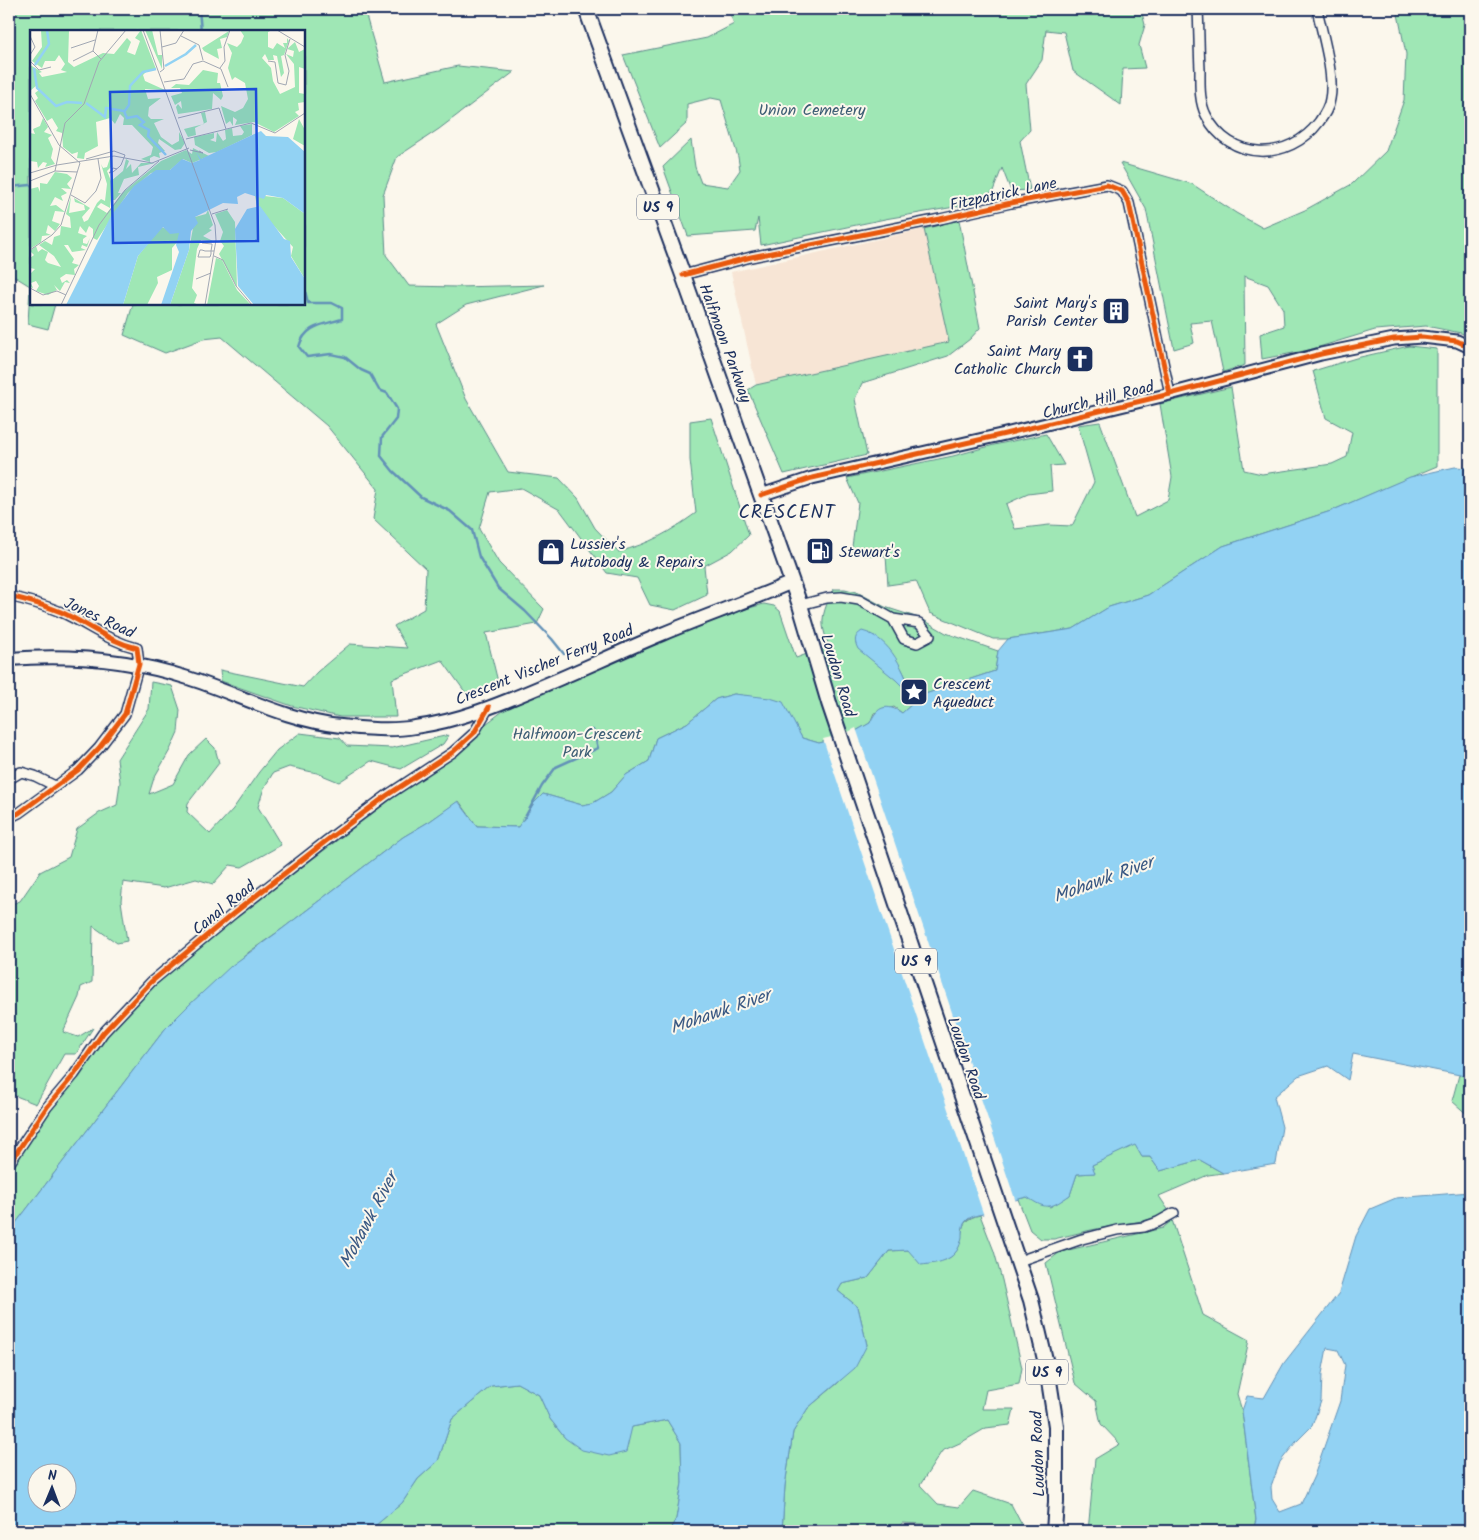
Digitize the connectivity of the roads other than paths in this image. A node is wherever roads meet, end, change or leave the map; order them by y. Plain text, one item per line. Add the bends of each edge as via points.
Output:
1 (586, 9) edge
2 (1198, 9) edge
3 (1317, 9) edge
4 (683, 276) junction
5 (1470, 347) edge
6 (1170, 394) junction
7 (761, 495) junction
8 (792, 582) junction
9 (9, 596) edge
10 (800, 605) junction
11 (892, 618) dead end
12 (9, 659) edge
13 (139, 664) junction
14 (489, 708) junction
15 (9, 779) edge
16 (55, 786) junction
17 (9, 818) edge
18 (9, 1164) edge
19 (1174, 1214) dead end
20 (1019, 1261) junction
21 (1054, 1531) edge

1 - 4 main road, Halfmoon Parkway / US 9
2 - 3 street via 1201,93 1206,115 1228,140 1261,152 1288,147 1309,134 1326,113 1332,81
4 - 6 street, Fitzpatrick Lane via 751,257 1107,184 1122,190 1130,203
4 - 7 main road, Halfmoon Parkway / US 9
5 - 6 street, Church Hill Road via 1457,341 1422,337 1394,339 1321,354
6 - 7 street, Church Hill Road via 812,478
7 - 8 main road, Halfmoon Parkway / US 9
8 - 10 main road, Halfmoon Parkway / US 9
8 - 14 main road, Crescent Vischer Ferry Road
9 - 13 street, Jones Road via 60,612 114,641 137,648
10 - 11 street via 827,598 859,600
10 - 20 main road, Loudon Road / US 9 via 829,703
12 - 13 main road, Crescent Vischer Ferry Road via 76,657
13 - 14 main road, Crescent Vischer Ferry Road via 188,678 296,718 340,726 413,728
13 - 16 street via 125,714 100,748 78,770
14 - 18 street, Canal Road via 474,733 453,752 326,841 151,982 103,1034 47,1107
15 - 16 street via 21,772
16 - 17 street
19 - 20 street via 1144,1227 1082,1239
20 - 21 main road, Loudon Road / US 9 via 1047,1368 1056,1426

